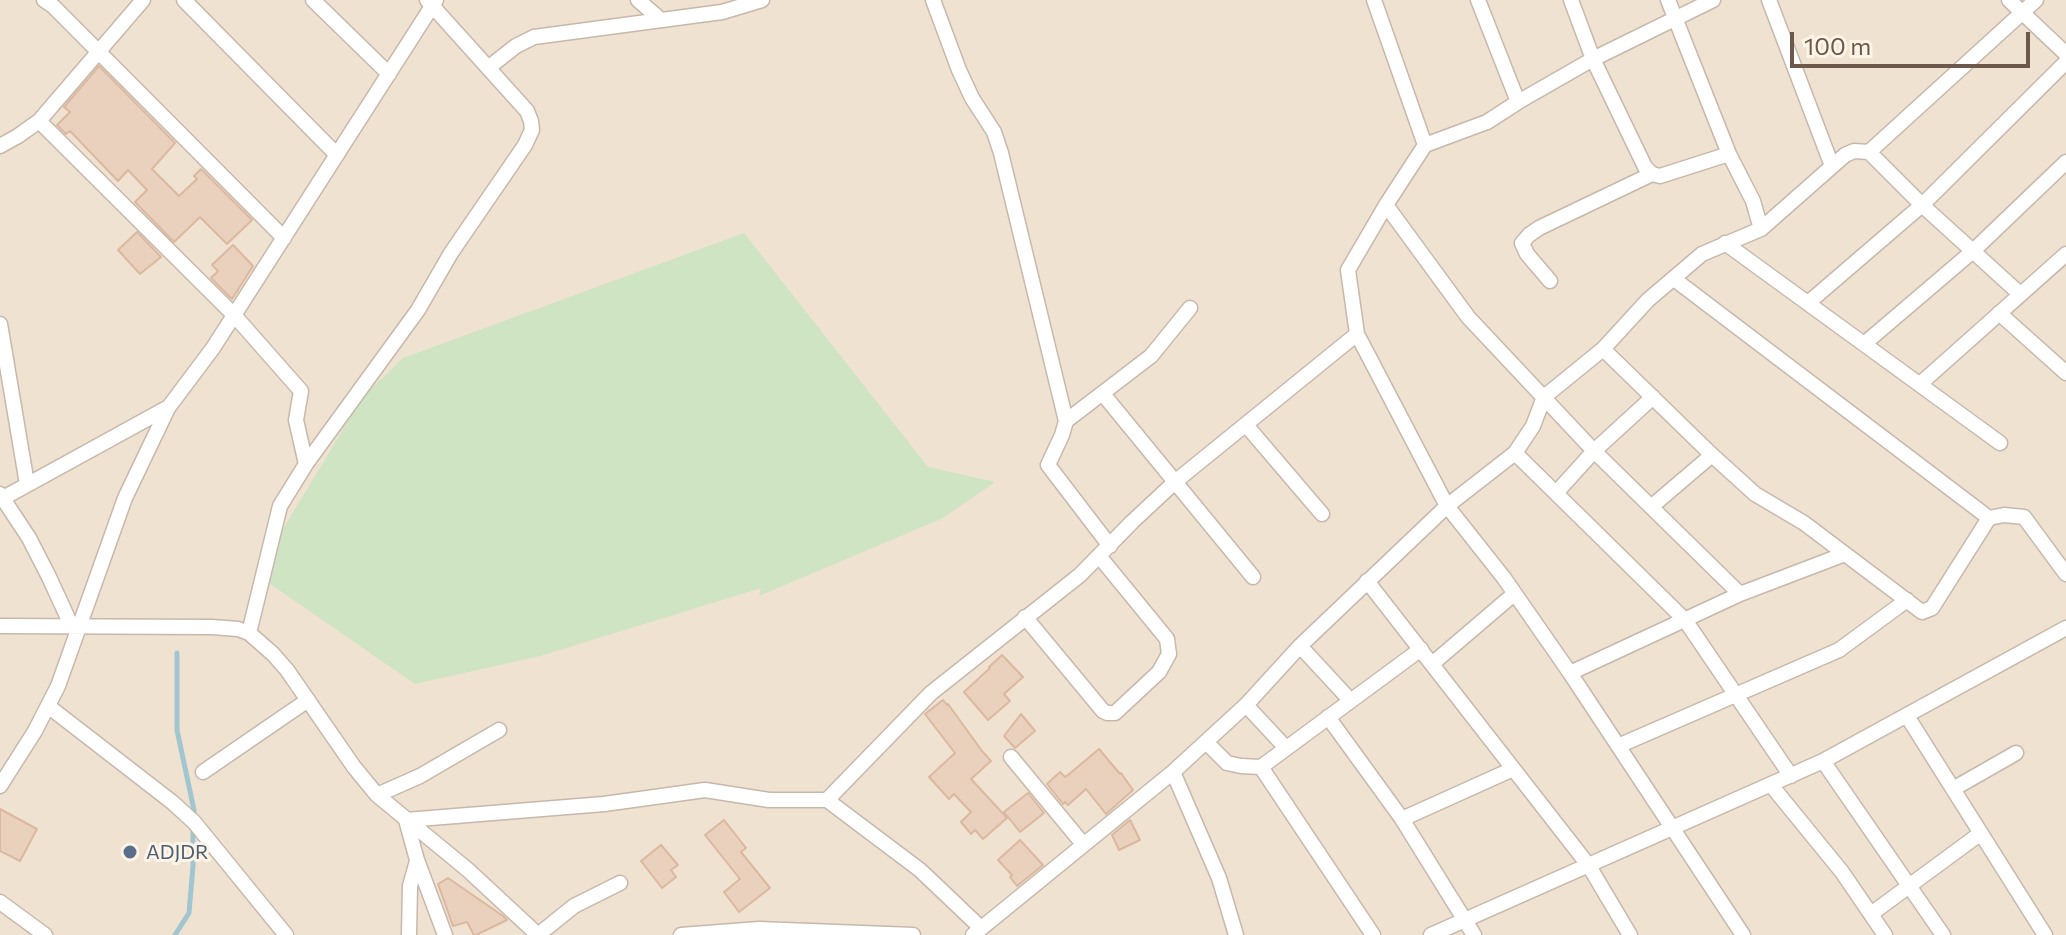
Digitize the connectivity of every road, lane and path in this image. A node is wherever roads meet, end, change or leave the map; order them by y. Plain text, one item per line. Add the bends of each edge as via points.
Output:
1 (44, 0) edge
2 (143, 0) edge
3 (184, 0) edge
4 (313, 0) edge
5 (638, 0) edge
6 (762, 0) edge
7 (933, 0) edge
8 (1374, 0) edge
9 (1478, 0) edge
10 (1571, 0) edge
11 (1668, 0) edge
12 (1713, 0) edge
13 (1769, 0) edge
14 (2009, 0) edge
15 (2036, 0) edge
16 (432, 2) edge
17 (2022, 14) junction
18 (661, 20) junction
19 (1674, 20) junction
20 (99, 52) junction
21 (2066, 54) edge
22 (1593, 59) junction
23 (2066, 62) edge
24 (488, 68) junction
25 (389, 74) junction
26 (1518, 102) junction
27 (39, 121) junction
28 (1425, 145) junction
29 (0, 146) edge
30 (1869, 152) junction
31 (1729, 154) junction
32 (337, 155) junction
33 (2066, 162) edge
34 (1832, 166) junction
35 (1652, 174) junction
36 (1386, 205) junction
37 (1922, 205) junction
38 (1761, 229) junction
39 (284, 238) junction
40 (1725, 243) junction
41 (1973, 251) junction
42 (2066, 254) edge
43 (1674, 279) junction
44 (1550, 281) dead end
45 (2020, 294) junction
46 (1808, 303) junction
47 (1190, 308) dead end
48 (1999, 313) junction
49 (234, 315) junction
50 (0, 324) edge
51 (1357, 334) junction
52 (1864, 344) junction
53 (1603, 349) junction
54 (2066, 373) edge
55 (1920, 384) junction
56 (1103, 394) junction
57 (1544, 397) junction
58 (1653, 397) junction
59 (168, 408) junction
60 (1066, 421) junction
61 (1246, 425) junction
62 (2000, 443) dead end
63 (1594, 451) junction
64 (1515, 453) junction
65 (1712, 455) junction
66 (306, 464) junction
67 (1176, 481) junction
68 (27, 484) junction
69 (1556, 493) junction
70 (1, 496) edge
71 (1447, 506) junction
72 (1651, 507) junction
73 (1322, 514) dead end
74 (1989, 518) junction
75 (1110, 546) junction
76 (1845, 554) junction
77 (1099, 556) junction
78 (2066, 574) edge
79 (1253, 577) dead end
80 (1367, 581) junction
81 (1514, 594) junction
82 (1740, 594) junction
83 (1907, 600) junction
84 (1025, 617) junction
85 (1685, 620) junction
86 (0, 626) edge
87 (75, 627) junction
88 (2066, 628) edge
89 (249, 633) junction
90 (1300, 646) junction
91 (1421, 649) junction
92 (1432, 664) junction
93 (1570, 673) junction
94 (1736, 695) junction
95 (308, 700) junction
96 (1350, 700) junction
97 (1246, 705) junction
98 (48, 706) junction
99 (1907, 716) junction
100 (1328, 717) junction
101 (499, 730) dead end
102 (1206, 742) junction
103 (1618, 746) junction
104 (1286, 748) junction
105 (2016, 753) dead end
106 (1011, 757) dead end
107 (1823, 761) junction
108 (1261, 767) junction
109 (1513, 769) junction
110 (203, 772) dead end
111 (1173, 772) junction
112 (1791, 776) junction
113 (1771, 785) junction
114 (0, 786) edge
115 (1953, 789) junction
116 (377, 795) junction
117 (827, 800) junction
118 (1402, 819) junction
119 (406, 820) junction
120 (1673, 829) junction
121 (1981, 833) junction
122 (1083, 844) junction
123 (417, 860) junction
124 (1589, 866) junction
125 (620, 883) dead end
126 (1910, 887) junction
127 (0, 902) edge
128 (1871, 914) junction
129 (1465, 920) junction
130 (760, 932) edge
131 (977, 932) edge
132 (1740, 934) edge
133 (45, 935) edge
134 (286, 935) edge
135 (409, 935) edge
136 (445, 935) edge
137 (681, 935) edge
138 (912, 935) edge
139 (1236, 935) edge
140 (1373, 935) edge
141 (1431, 935) edge
142 (1474, 935) edge
143 (1630, 935) edge
144 (1885, 935) edge
145 (1943, 935) edge
146 (2045, 935) edge

1 - 20 street
2 - 20 street
3 - 32 street
4 - 25 street
5 - 18 street
6 - 18 street via 722,12
7 - 60 street via 959,70 1001,153
8 - 28 street
9 - 26 street
10 - 22 street
11 - 19 street
12 - 19 street
13 - 34 street
14 - 17 street
15 - 17 street
16 - 24 street
16 - 25 street
17 - 21 street
17 - 30 street
18 - 24 street via 534,37
19 - 22 street
19 - 31 street
20 - 27 street
20 - 39 street
22 - 26 street
22 - 35 street
23 - 37 street
24 - 66 street via 527,111 532,130 418,310
25 - 32 street
26 - 28 street via 1487,122
27 - 29 street
27 - 49 street
28 - 36 street
30 - 34 street via 1854,151
30 - 37 street
31 - 35 street
31 - 38 street
32 - 39 street
33 - 41 street
34 - 38 street
35 - 44 street via 1529,235 1522,243 1527,254
36 - 51 street via 1348,270
36 - 57 street via 1468,317
37 - 41 street
37 - 46 street
38 - 40 street
39 - 49 street
40 - 43 street via 1702,254
40 - 46 street
41 - 45 street
41 - 52 street
42 - 45 street
43 - 53 street
43 - 74 street
45 - 48 street
46 - 52 street
47 - 56 street via 1151,356
48 - 54 street
48 - 55 street
49 - 59 street
49 - 66 street via 301,391 296,420
50 - 68 street
51 - 61 street
51 - 71 street
52 - 55 street
53 - 57 street
53 - 58 street
55 - 62 street
56 - 60 street
56 - 67 street
57 - 63 street
57 - 64 street
58 - 63 street
58 - 65 street
59 - 68 street
59 - 87 street via 125,498
60 - 75 street via 1048,465
61 - 67 street
61 - 73 street
63 - 69 street
63 - 72 street
64 - 69 street
64 - 71 street
65 - 72 street
65 - 76 street via 1755,494
66 - 89 street via 280,506
67 - 75 street
67 - 79 street
68 - 70 street
69 - 85 street
70 - 87 street
71 - 80 street
71 - 81 street
72 - 82 street
74 - 78 street via 2024,517
74 - 83 street via 1932,608 1922,612
75 - 77 street
76 - 82 street
76 - 83 street
77 - 84 street
77 - 84 street via 1167,639 1169,654 1159,672 1115,713 1103,711
80 - 90 street
80 - 91 street
81 - 92 street
81 - 93 street
82 - 85 street
83 - 94 street via 1839,650
84 - 117 street via 931,693
85 - 93 street
85 - 94 street
86 - 87 street
87 - 89 street via 212,627
87 - 98 street
88 - 99 street
89 - 95 street via 273,654
90 - 96 street
90 - 97 street
91 - 92 street
91 - 96 street
92 - 109 street
93 - 103 street
94 - 103 street
94 - 112 street
95 - 110 street
95 - 116 street
96 - 100 street
97 - 102 street
97 - 104 street
98 - 114 street
98 - 134 street via 194,822
99 - 107 street
99 - 115 street
100 - 104 street
100 - 118 street
101 - 116 street
102 - 108 street via 1227,763
102 - 111 street
103 - 120 street
104 - 108 street
105 - 115 street
106 - 122 street
107 - 112 street
107 - 126 street
108 - 140 street
109 - 118 street
109 - 124 street
111 - 122 street
111 - 139 street via 1219,878
112 - 113 street
113 - 120 street
113 - 128 street
115 - 121 street
116 - 119 street
117 - 119 street via 769,800 705,790
117 - 131 street via 920,870
118 - 129 street
119 - 123 street
119 - 125 street via 538,935 574,906
120 - 124 street
120 - 132 street
121 - 126 street
121 - 146 street
122 - 131 street
123 - 135 street via 410,886
123 - 136 street
124 - 129 street
124 - 143 street
126 - 128 street
126 - 145 street
127 - 133 street
128 - 144 street
129 - 141 street
129 - 142 street
130 - 137 street
130 - 138 street

